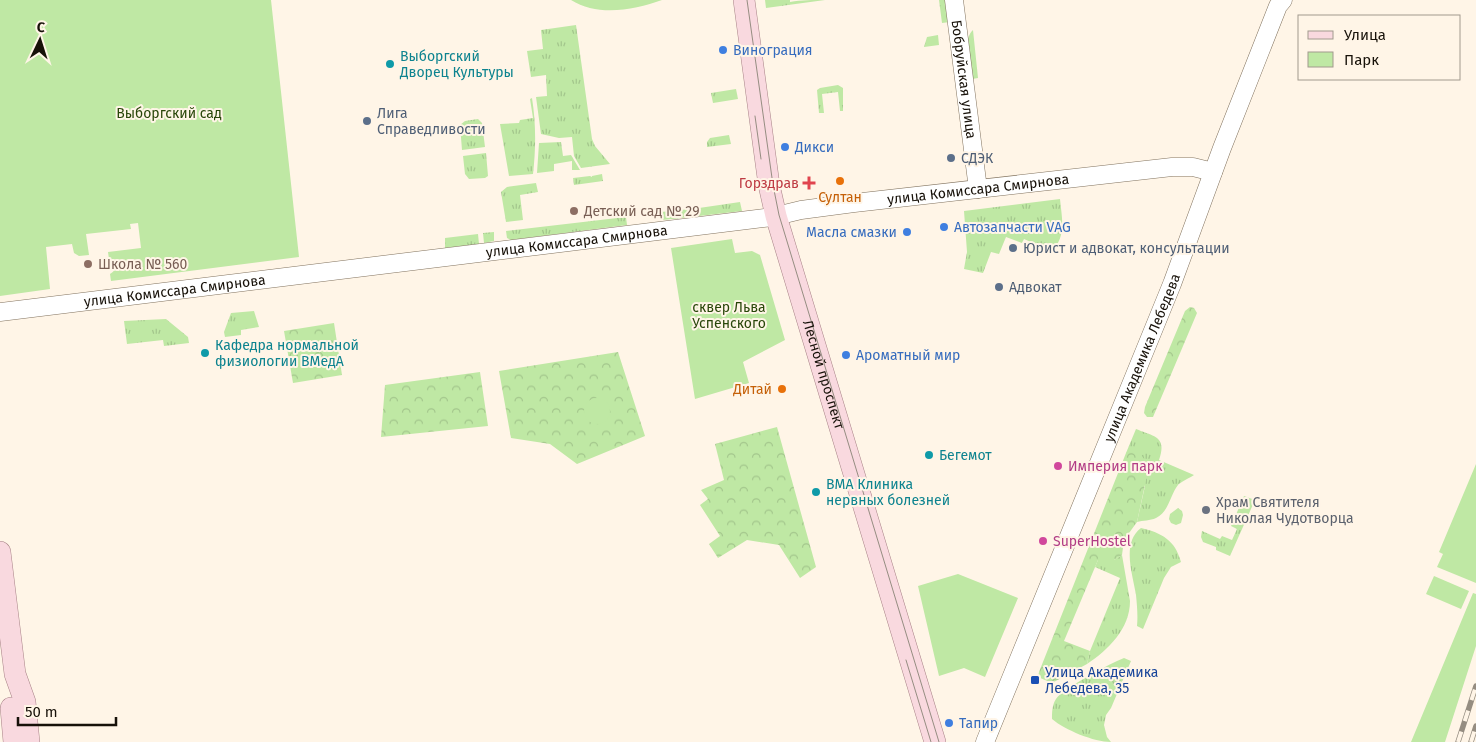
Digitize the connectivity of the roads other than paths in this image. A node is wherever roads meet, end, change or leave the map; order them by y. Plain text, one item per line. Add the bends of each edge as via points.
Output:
1 (744, 0) edge
2 (954, 0) edge
3 (1283, 0) edge
4 (1213, 172) junction
5 (978, 189) junction
6 (776, 216) junction
7 (0, 312) edge
8 (0, 552) edge
9 (15, 674) junction
10 (14, 742) edge
11 (29, 742) edge
12 (935, 742) edge
13 (986, 742) edge

1 - 6 main road, Лесной проспект via 769,186
2 - 5 street, Бобруйская улица
3 - 4 street, улица Академика Лебедева
4 - 5 street, улица Комиссара Смирнова via 1172,167
4 - 13 street, улица Академика Лебедева via 1172,284
5 - 6 street, улица Комиссара Смирнова via 801,210
6 - 7 street, улица Комиссара Смирнова
6 - 12 main road, Лесной проспект
8 - 9 main road
9 - 10 main road via 11,703
9 - 11 main road via 25,702

